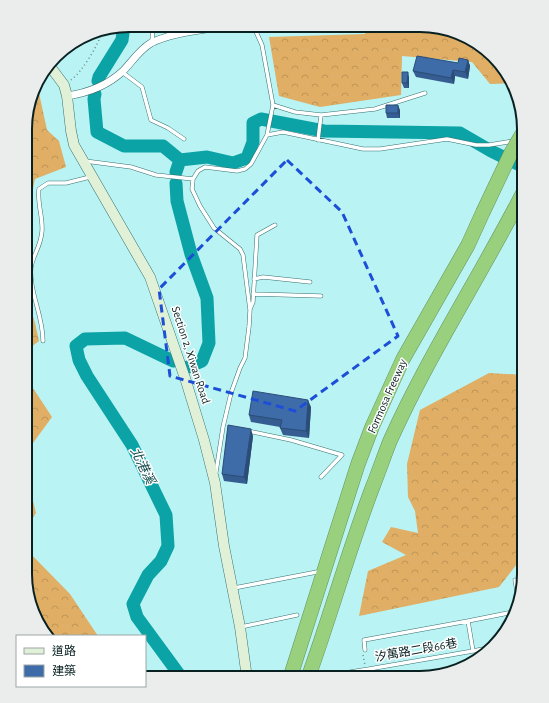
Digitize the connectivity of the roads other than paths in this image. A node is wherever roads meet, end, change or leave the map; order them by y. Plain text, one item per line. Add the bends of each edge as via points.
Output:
1 (153, 32) edge
2 (168, 32) edge
3 (194, 32) edge
4 (256, 32) edge
5 (169, 37) junction
6 (152, 43) junction
7 (52, 70) edge
8 (122, 72) junction
9 (425, 93) dead end
10 (67, 96) junction
11 (273, 105) junction
12 (321, 115) junction
13 (266, 135) junction
14 (517, 138) edge
15 (184, 139) dead end
16 (318, 140) junction
17 (517, 143) edge
18 (82, 160) junction
19 (92, 176) junction
20 (193, 179) junction
21 (517, 205) edge
22 (275, 224) dead end
23 (32, 262) edge
24 (254, 279) junction
25 (310, 282) dead end
26 (32, 284) edge
27 (253, 294) junction
28 (321, 296) dead end
29 (250, 310) junction
30 (43, 341) dead end
31 (223, 427) junction
32 (230, 428) edge
33 (246, 431) edge
34 (321, 477) dead end
35 (215, 483) junction
36 (317, 572) dead end
37 (514, 580) dead end
38 (233, 588) junction
39 (516, 588) edge
40 (509, 613) edge
41 (297, 615) dead end
42 (468, 621) junction
43 (240, 627) junction
44 (481, 649) edge
45 (365, 650) road end
46 (473, 651) junction
47 (367, 669) joint
48 (245, 671) edge
49 (292, 671) edge
50 (310, 671) edge
51 (355, 671) edge

1 - 6 lane
2 - 5 lane
3 - 5 street
4 - 11 lane via 262,45
5 - 6 street
6 - 8 street via 141,50
7 - 10 street, Section 2, Xiwan Road via 64,85
8 - 10 street via 106,84 82,94
8 - 15 lane via 142,87 151,120
9 - 12 lane via 375,109
10 - 18 street, Section 2, Xiwan Road via 70,131
11 - 12 lane via 295,112
11 - 13 lane
12 - 16 lane
13 - 16 lane via 283,132
13 - 20 lane via 252,164 245,169 205,167
14 - 16 lane via 489,145 447,139 380,149 362,149
17 - 49 highway, Formosa Freeway, bridge via 468,245 403,359 372,427
18 - 19 street, Section 2, Xiwan Road
18 - 20 lane via 131,167 156,175
19 - 23 lane via 66,183 48,183 39,189 42,233 39,248
19 - 35 street, Section 2, Xiwan Road via 150,277 186,381
20 - 29 lane via 192,189 214,228 240,249 243,255
21 - 50 highway, Formosa Freeway via 424,370 390,442 357,528
22 - 24 lane via 257,235
24 - 25 lane via 263,277
24 - 27 lane
26 - 30 lane via 43,328
27 - 28 lane
27 - 29 lane
29 - 31 lane via 245,358 230,393
31 - 32 lane
31 - 35 lane
33 - 34 lane via 291,440 342,455
35 - 38 street, Section 2, Xiwan Road
36 - 38 lane
37 - 39 lane
38 - 43 street, Section 2, Xiwan Road
40 - 42 lane
41 - 43 lane
42 - 45 lane via 364,640
42 - 46 lane, 汐萬路二段66巷
43 - 48 street, Section 2, Xiwan Road
44 - 46 lane
46 - 47 lane, 汐萬路二段66巷
47 - 51 lane

